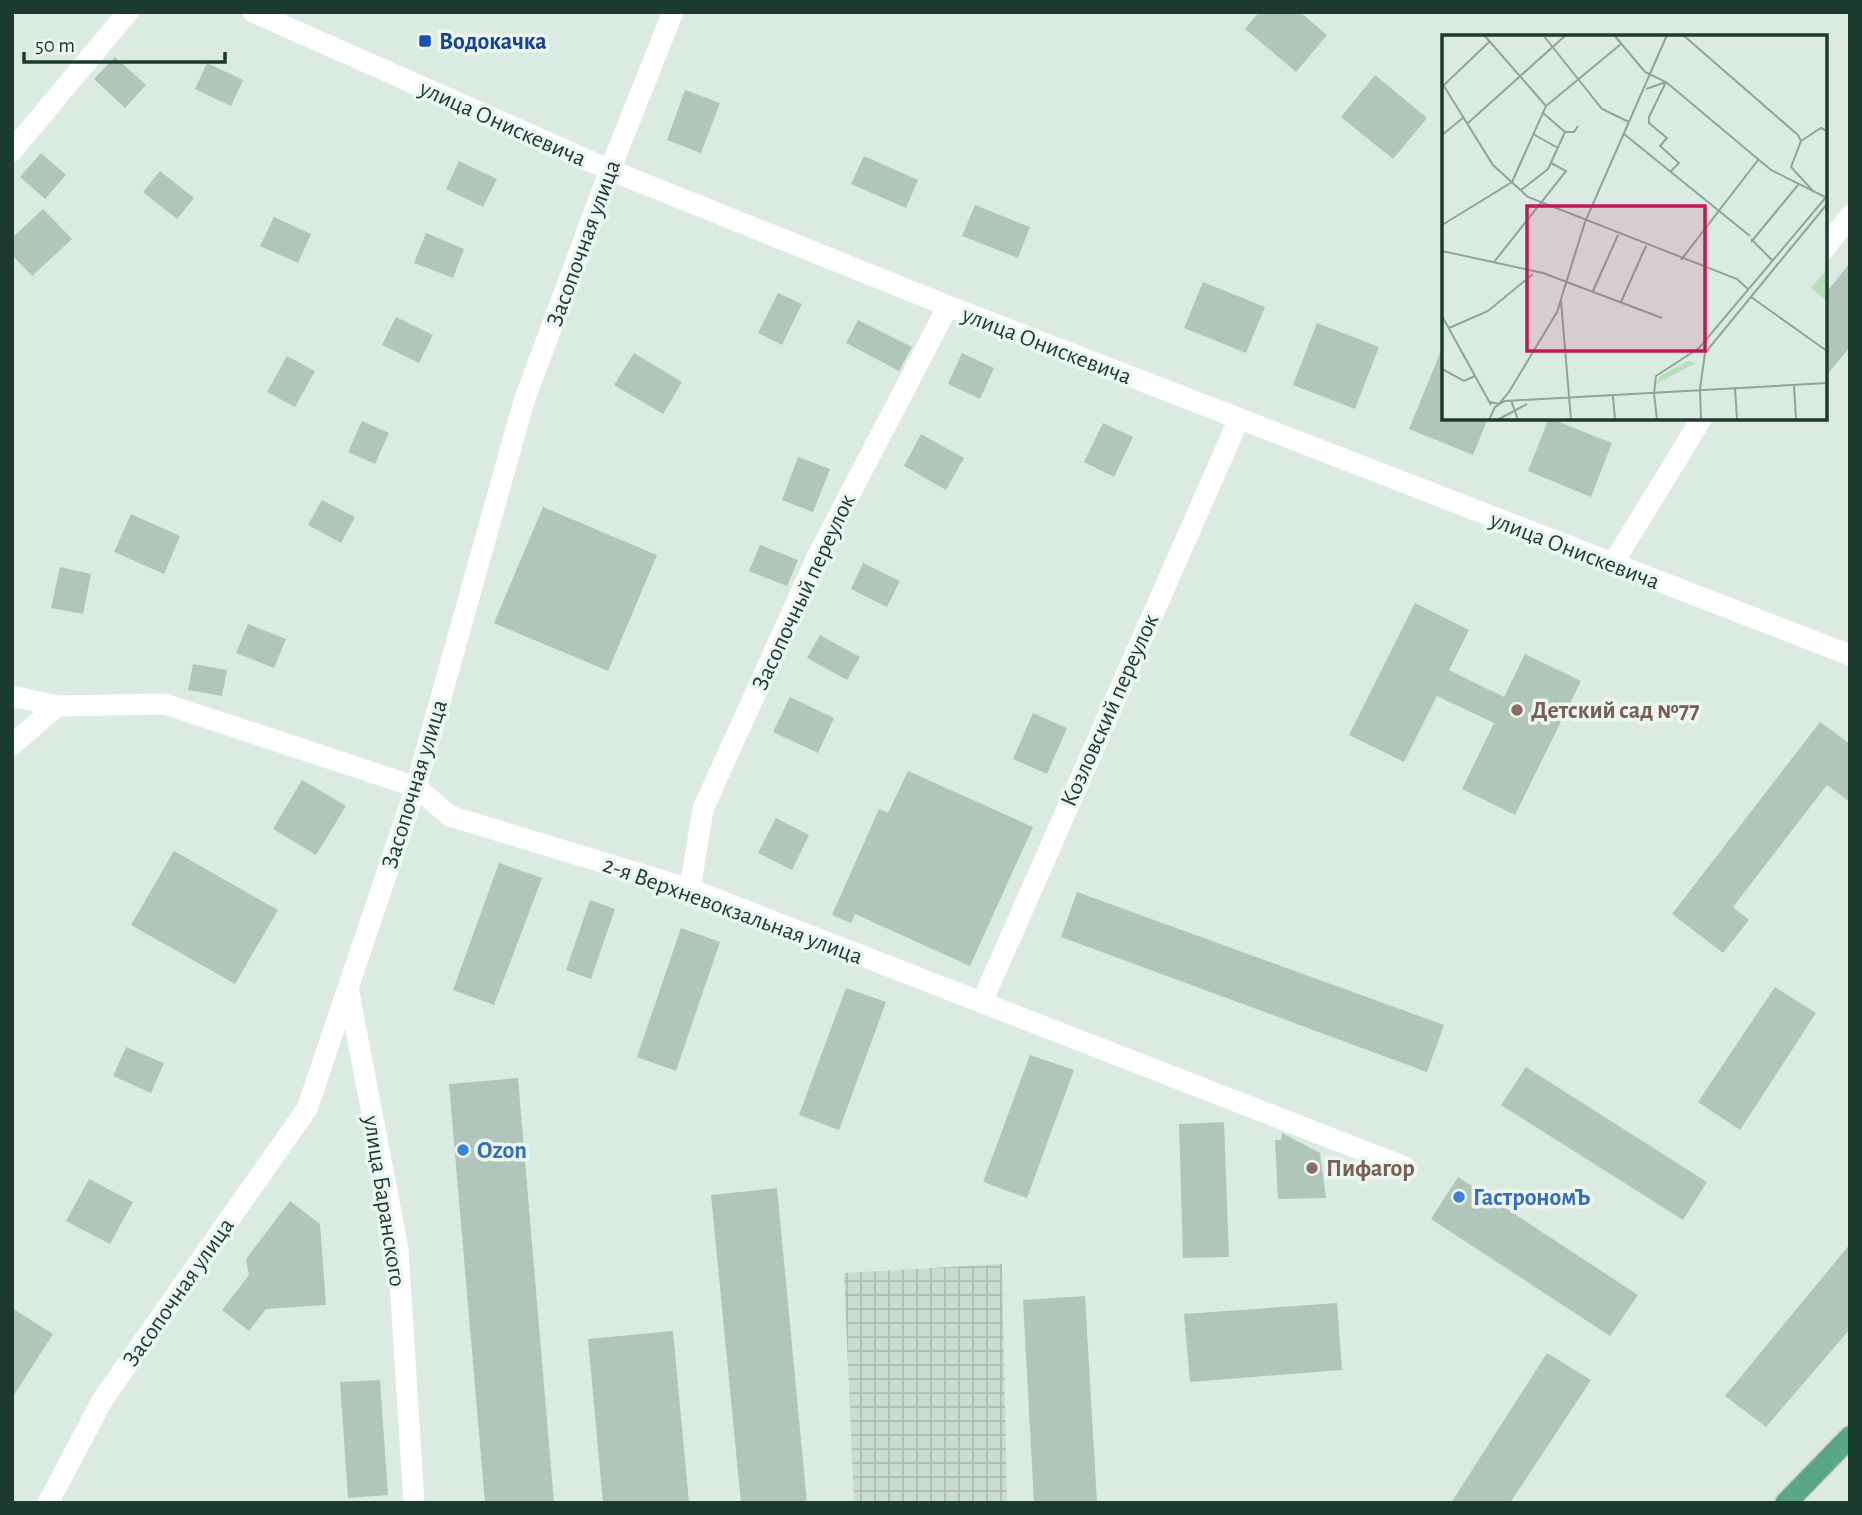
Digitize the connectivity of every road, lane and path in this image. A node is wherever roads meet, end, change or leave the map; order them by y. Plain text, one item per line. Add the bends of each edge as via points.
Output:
1 (128, 12) edge
2 (253, 12) edge
3 (673, 12) edge
4 (12, 151) edge
5 (610, 170) junction
6 (1850, 216) edge
7 (1827, 245) edge
8 (948, 306) junction
9 (1239, 419) junction
10 (1701, 420) edge
11 (1612, 565) junction
12 (1850, 655) edge
13 (12, 696) edge
14 (57, 706) junction
15 (12, 745) edge
16 (416, 788) junction
17 (690, 889) junction
18 (347, 986) junction
19 (982, 1002) junction
20 (1405, 1167) dead end
21 (1850, 1437) edge
22 (48, 1503) edge
23 (414, 1503) edge
24 (1786, 1503) edge

1 - 4 street
2 - 5 street, улица Онискевича
3 - 5 street, Засопочная улица
5 - 8 street, улица Онискевича
5 - 16 street, Засопочная улица via 524,401
6 - 7 street
8 - 9 street, улица Онискевича
8 - 17 street, Засопочный переулок via 817,557 703,809
9 - 11 street, улица Онискевича
9 - 19 street, Козловский переулок
10 - 11 street
11 - 12 street, улица Онискевича
13 - 14 street, 2-я Верхневокзальная улица
14 - 15 street
14 - 16 street, 2-я Верхневокзальная улица via 165,704
16 - 17 street, 2-я Верхневокзальная улица via 450,816
16 - 18 street, Засопочная улица
17 - 19 street, 2-я Верхневокзальная улица
18 - 22 street, Засопочная улица via 307,1109 103,1399
18 - 23 street, улица Баранского via 398,1249
19 - 20 street, 2-я Верхневокзальная улица
21 - 24 main road

